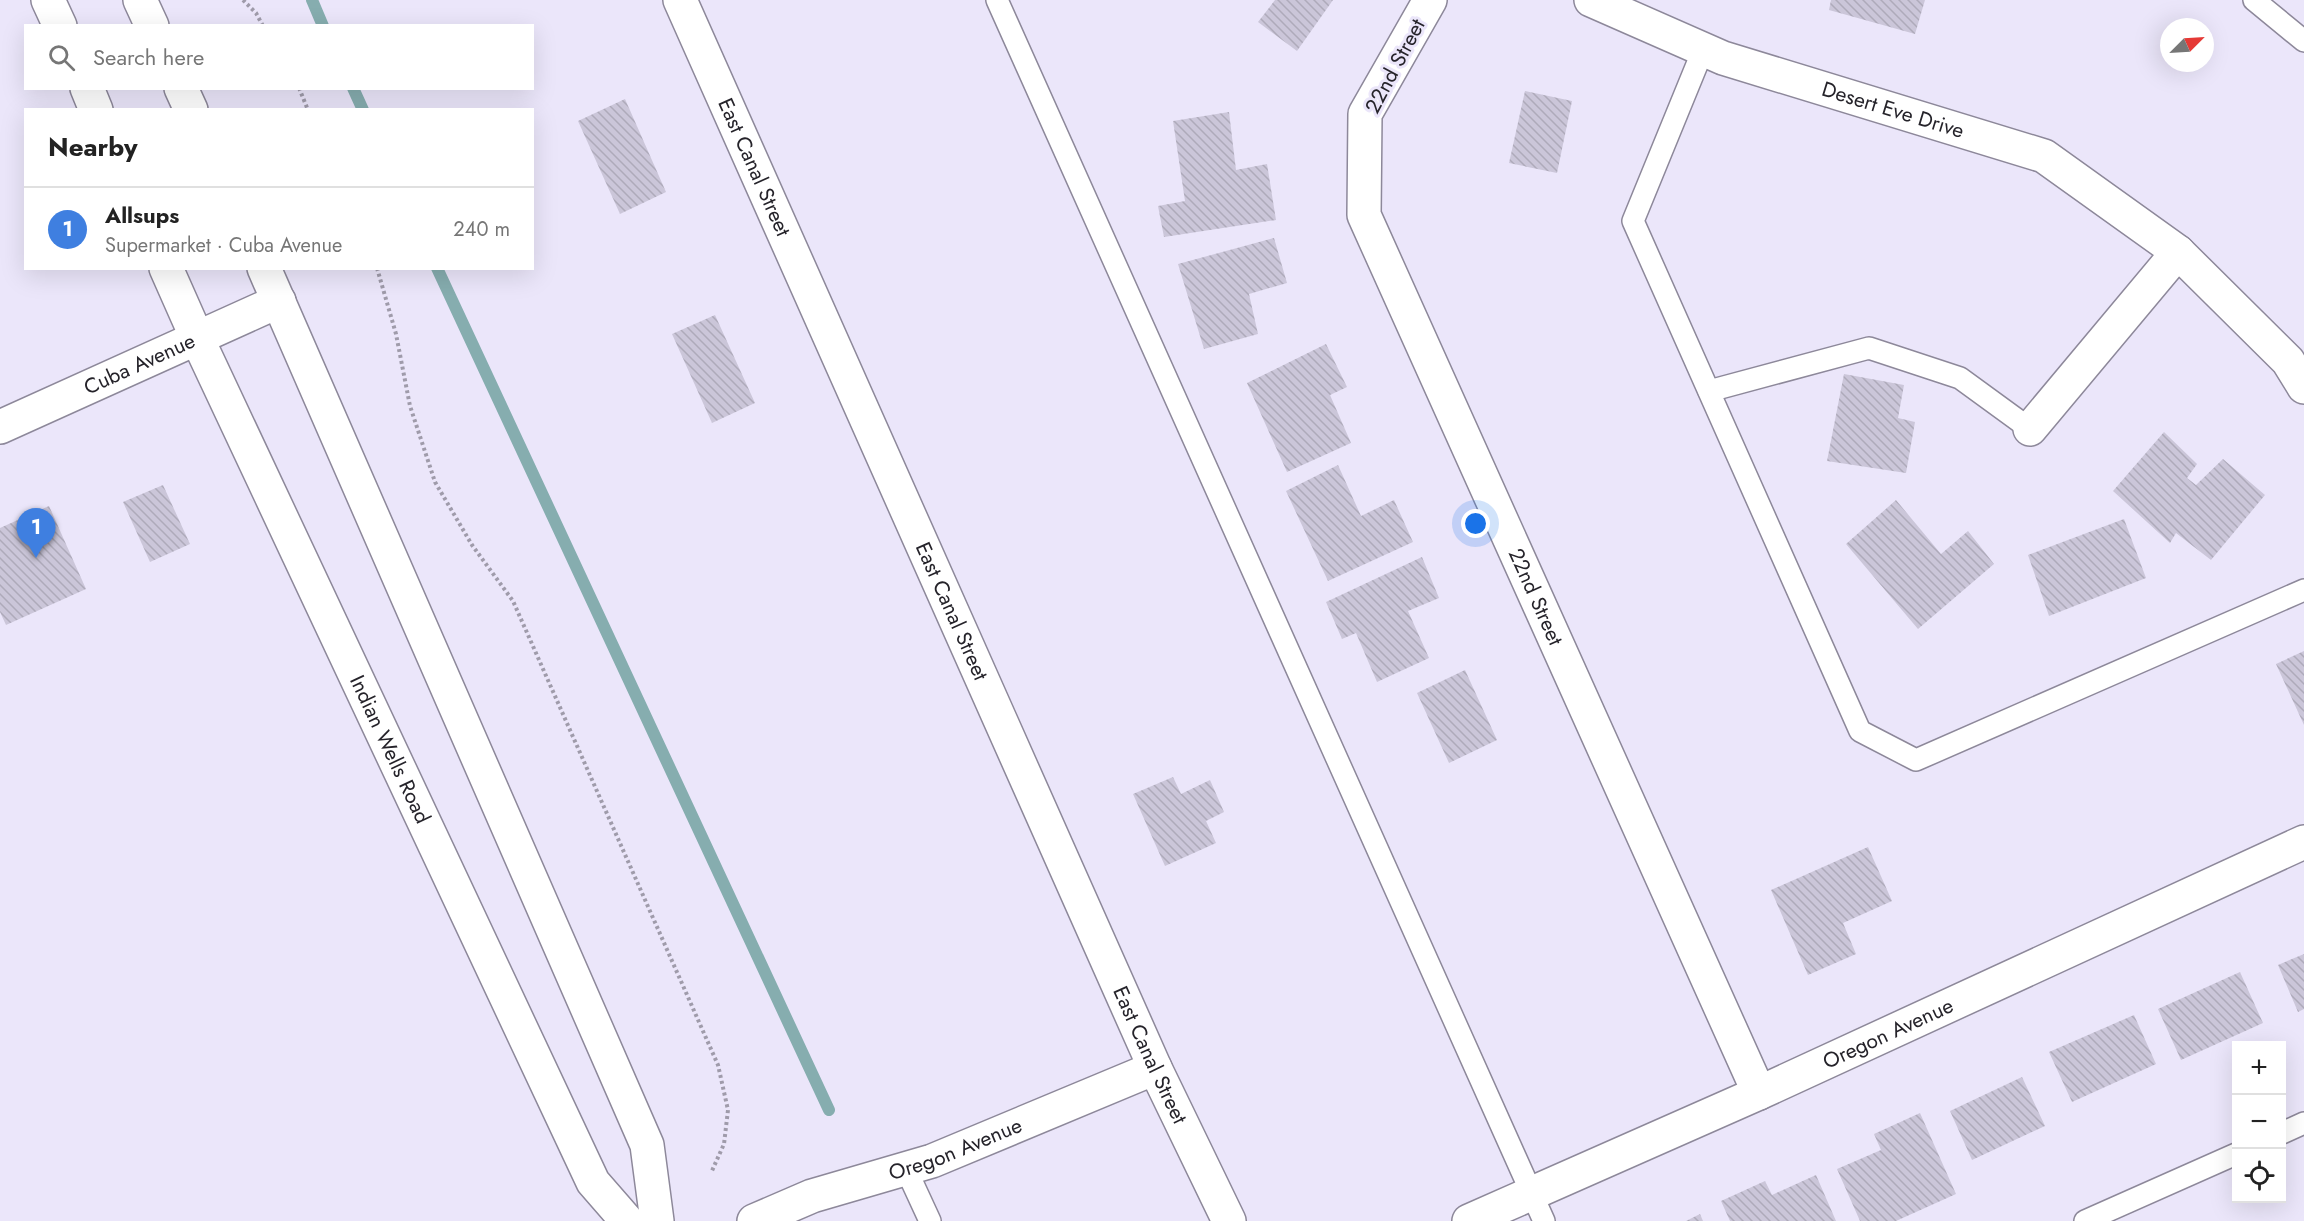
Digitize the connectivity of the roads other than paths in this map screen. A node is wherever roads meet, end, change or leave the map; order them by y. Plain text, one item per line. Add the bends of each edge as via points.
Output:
1 (48, 0) edge
2 (140, 0) edge
3 (680, 0) edge
4 (997, 0) edge
5 (1430, 0) edge
6 (1591, 0) edge
7 (2254, 0) edge
8 (59, 24) edge
9 (151, 24) edge
10 (2304, 41) edge
11 (1703, 50) junction
12 (88, 90) edge
13 (182, 90) edge
14 (95, 108) edge
15 (190, 108) edge
16 (2178, 252) junction
17 (167, 270) edge
18 (265, 270) edge
19 (279, 301) junction
20 (197, 338) junction
21 (2304, 387) edge
22 (1709, 391) junction
23 (0, 427) edge
24 (2030, 429) joint
25 (2304, 590) edge
26 (2304, 842) edge
27 (1155, 1068) junction
28 (1759, 1093) junction
29 (2304, 1124) edge
30 (2286, 1132) edge
31 (2232, 1156) edge
32 (906, 1169) junction
33 (1538, 1207) edge
34 (627, 1221) edge
35 (657, 1221) edge
36 (754, 1221) edge
37 (930, 1221) edge
38 (1229, 1221) edge
39 (1469, 1221) edge
40 (2085, 1221) edge

1 - 8 street
2 - 9 street
3 - 27 street, East Canal Street
4 - 33 lane
5 - 28 street, 22nd Street via 1365,114 1364,215
6 - 11 street, Desert Eve Drive
7 - 10 lane
11 - 16 street, Desert Eve Drive via 2044,156
11 - 22 lane via 1633,221
12 - 14 street
13 - 15 street
16 - 21 street, Desert Eve Drive via 2288,361
16 - 24 street
17 - 20 street, Indian Wells Road
18 - 19 street
19 - 20 street, Cuba Avenue
19 - 35 street via 646,1144
20 - 23 street, Cuba Avenue
20 - 34 street, Indian Wells Road via 593,1182
22 - 24 lane via 1869,348 1960,378
22 - 25 lane via 1860,731 1916,760
26 - 28 street, Oregon Avenue
27 - 32 street, Oregon Avenue
27 - 38 street, East Canal Street
28 - 33 street, Oregon Avenue
29 - 30 lane
31 - 40 lane
32 - 36 street, Oregon Avenue via 812,1196
32 - 37 lane
33 - 39 street, Oregon Avenue

